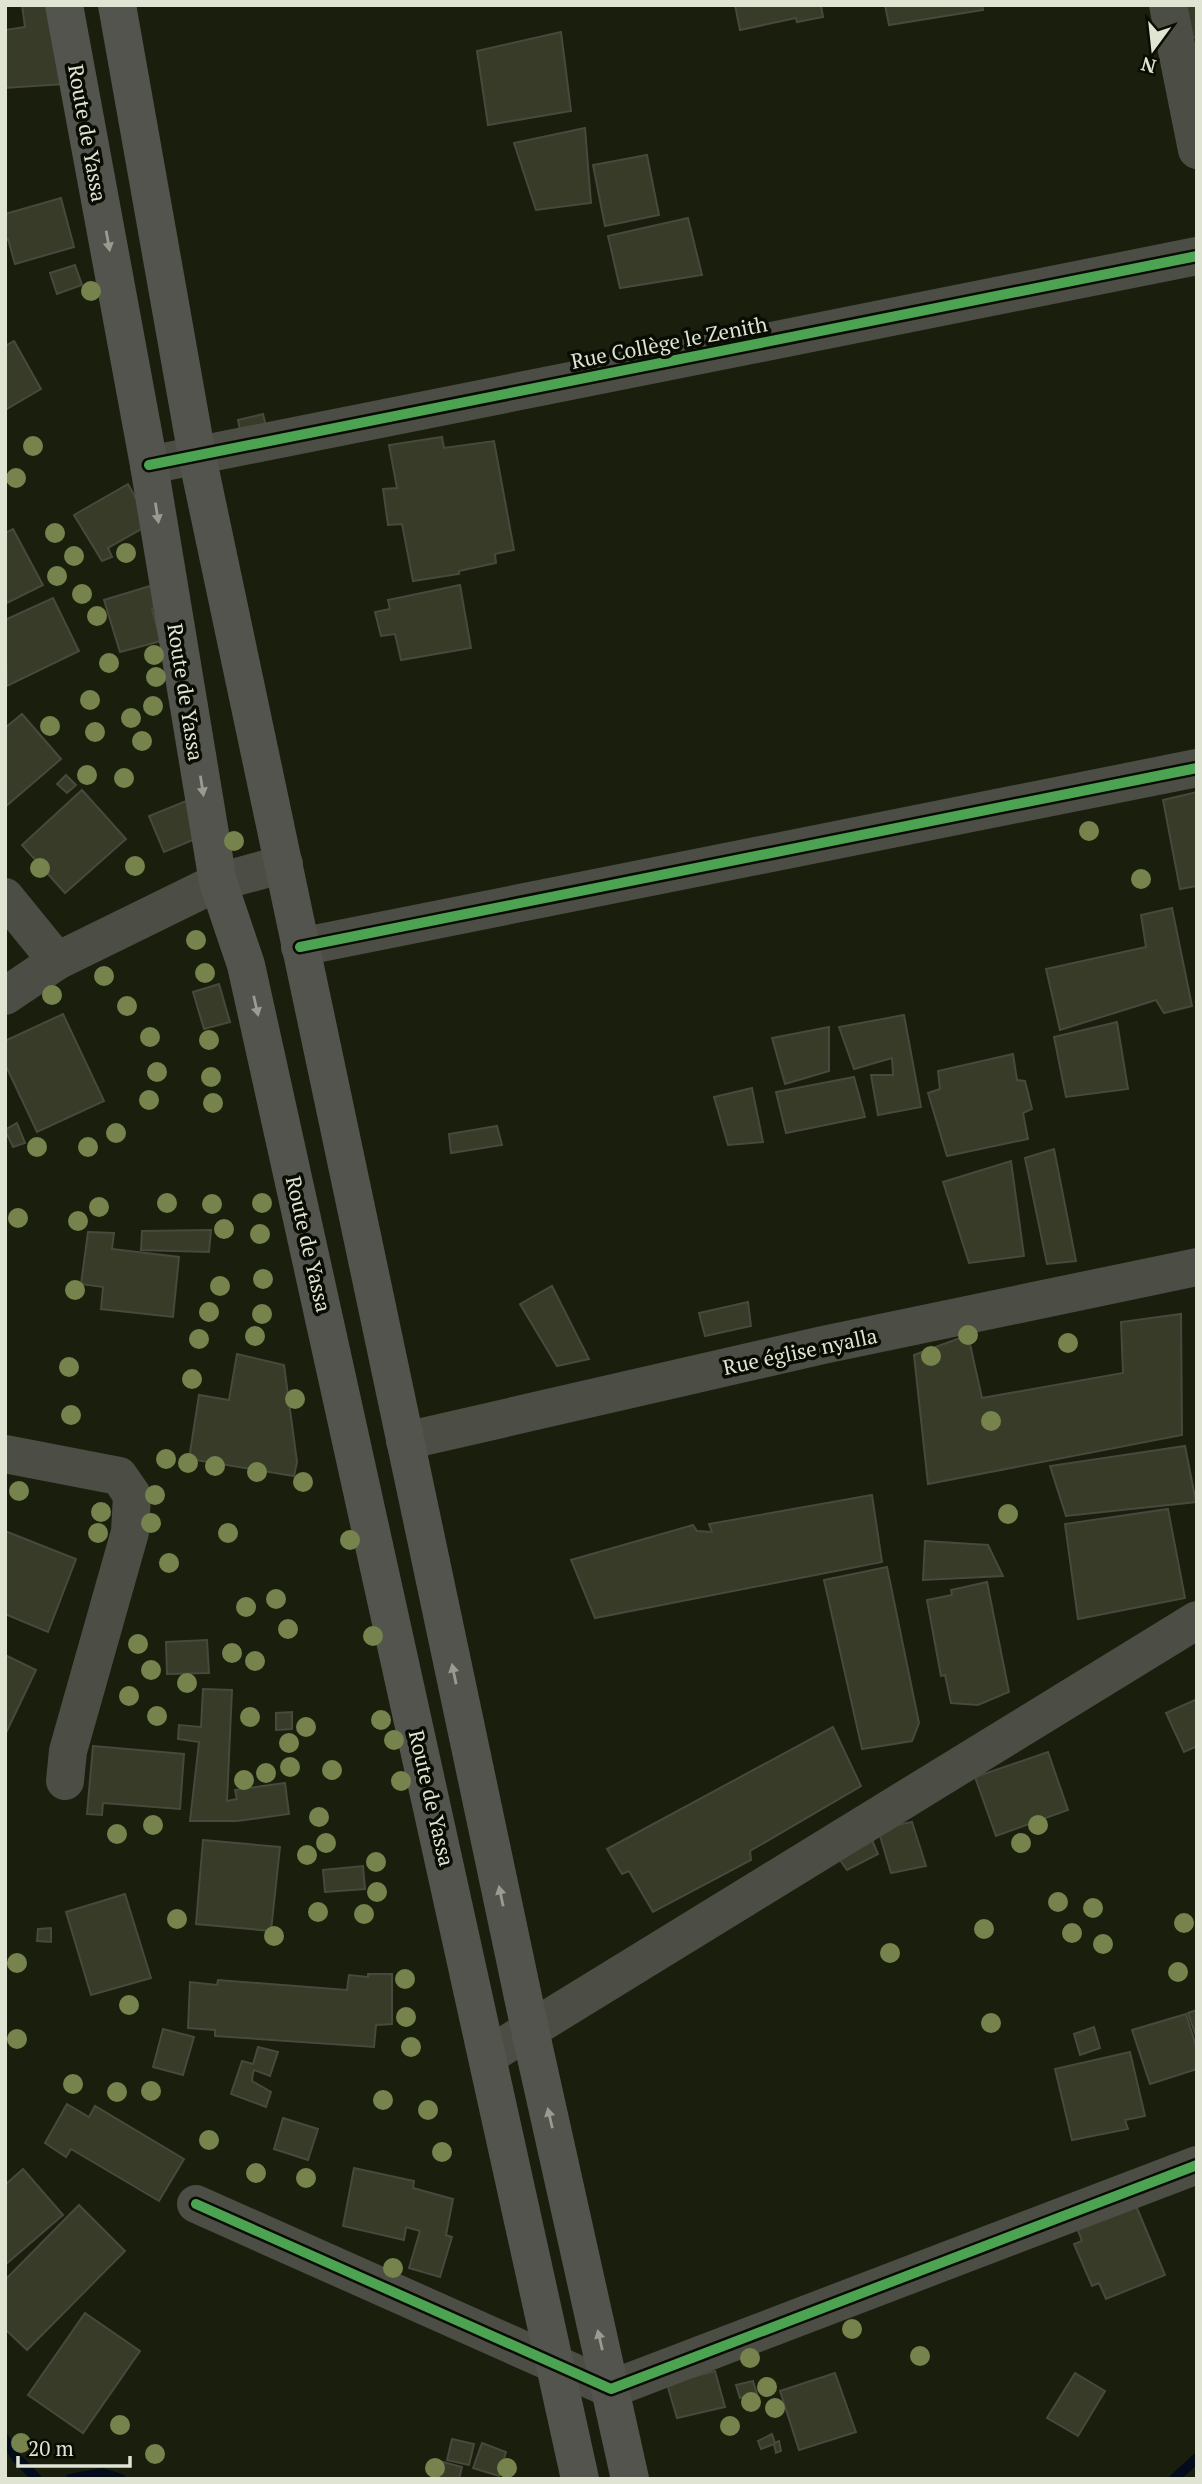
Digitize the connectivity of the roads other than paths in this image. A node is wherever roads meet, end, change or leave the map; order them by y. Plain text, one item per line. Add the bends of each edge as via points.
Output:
1 (64, 5) edge
2 (117, 5) edge
3 (1168, 5) edge
4 (1197, 150) edge
5 (1197, 256) edge
6 (197, 456) junction
7 (149, 465) junction
8 (1197, 768) edge
9 (284, 864) junction
10 (218, 882) junction
11 (5, 897) edge
12 (300, 947) junction
13 (57, 961) junction
14 (5, 996) edge
15 (1197, 1267) edge
16 (404, 1441) junction
17 (5, 1454) edge
18 (1197, 1620) edge
19 (65, 1781) dead end
20 (530, 2030) junction
21 (489, 2055) junction
22 (1197, 2165) edge
23 (196, 2204) dead end
24 (555, 2364) junction
25 (611, 2389) junction
26 (580, 2479) edge
27 (630, 2479) edge

1 -> 7 main road, Route de Yassa
2 - 6 main road
3 - 4 street
5 - 6 street, Rue Collège le Zenith
6 - 7 street, Rue Collège le Zenith
6 - 9 main road
7 -> 10 main road, Route de Yassa
8 - 12 street
9 - 10 street
9 - 12 main road
10 - 13 street
10 -> 21 main road, Route de Yassa via 246,965
11 - 13 street
12 - 16 main road
13 - 14 street
15 - 16 street, Rue église nyalla via 823,1345
20 -> 16 main road
17 - 19 street via 119,1476 132,1495 130,1532 68,1751
18 - 20 street
20 - 21 street
25 -> 20 main road
21 - 24 main road, Route de Yassa
22 - 25 street
23 - 24 street
24 - 25 street
24 - 26 main road, Route de Yassa
25 - 27 main road

